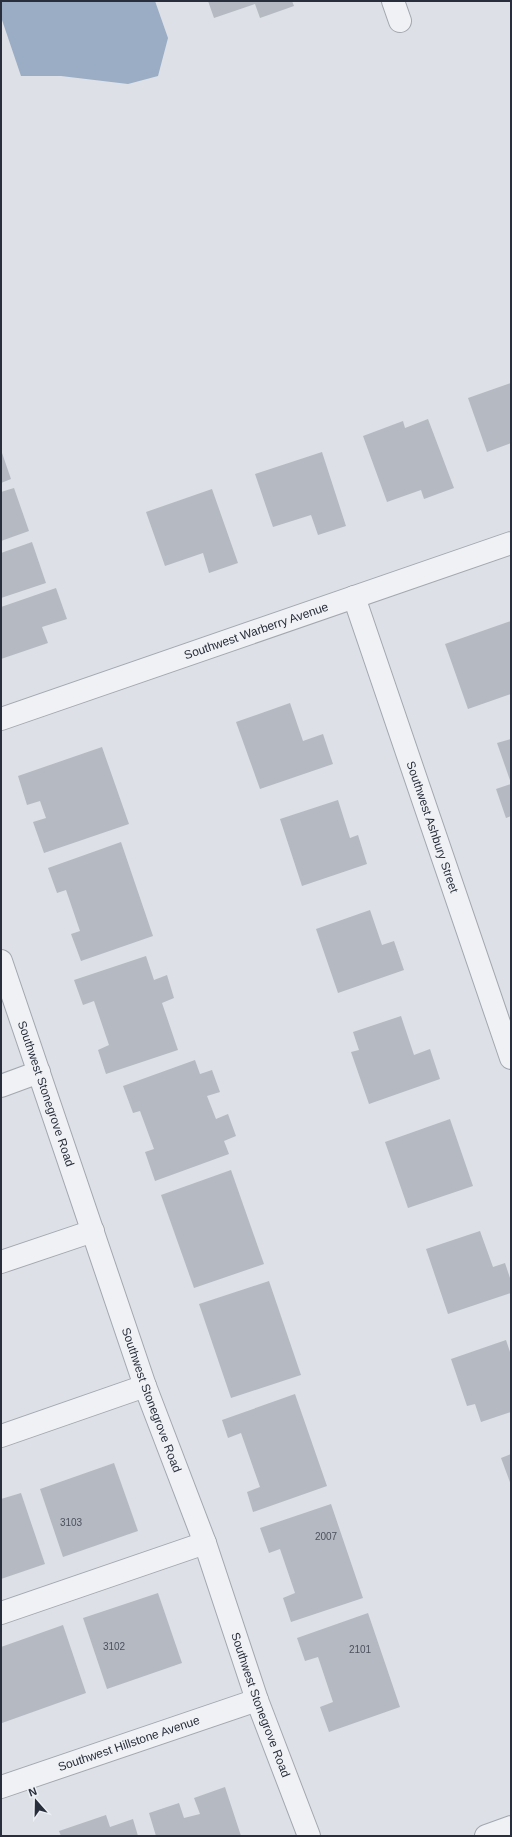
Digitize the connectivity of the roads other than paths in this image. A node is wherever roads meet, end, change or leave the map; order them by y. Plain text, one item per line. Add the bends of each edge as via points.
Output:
1 (511, 543) edge
2 (354, 597) junction
3 (1, 719) edge
4 (1, 960) edge
5 (511, 1058) edge
6 (39, 1072) junction
7 (1, 1086) edge
8 (93, 1231) junction
9 (1, 1262) edge
10 (145, 1386) junction
11 (1, 1436) edge
12 (205, 1543) junction
13 (1, 1613) edge
14 (257, 1700) junction
15 (1, 1787) edge
16 (511, 1827) edge
17 (310, 1836) edge
18 (486, 1836) edge

1 - 2 street, Southwest Warberry Avenue
2 - 3 street, Southwest Warberry Avenue
2 - 5 street, Southwest Ashbury Street
4 - 6 street, Southwest Stonegrove Road
6 - 7 street
6 - 8 street, Southwest Stonegrove Road
8 - 9 street
8 - 10 street, Southwest Stonegrove Road
10 - 11 street
10 - 12 street, Southwest Stonegrove Road
12 - 13 street
12 - 14 street, Southwest Stonegrove Road
14 - 15 street, Southwest Hillstone Avenue
14 - 17 street, Southwest Stonegrove Road
16 - 18 street

